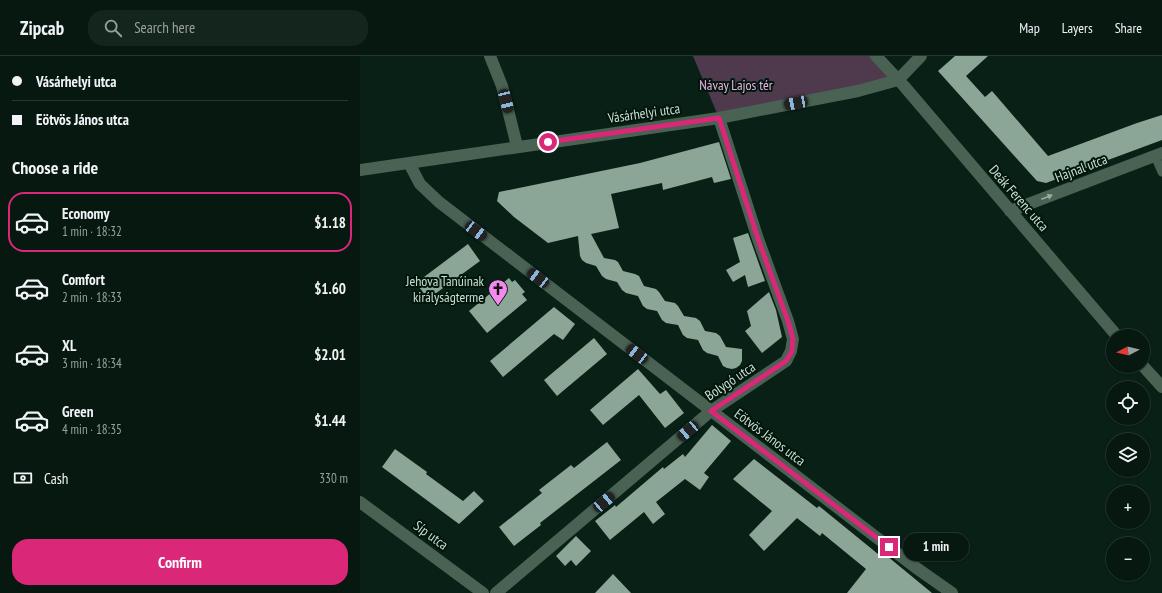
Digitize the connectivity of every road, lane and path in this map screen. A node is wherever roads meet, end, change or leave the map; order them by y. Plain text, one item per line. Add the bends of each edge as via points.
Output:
1 (490, 56) edge
2 (876, 56) edge
3 (921, 56) edge
4 (898, 80) junction
5 (719, 118) junction
6 (517, 146) junction
7 (1158, 155) edge
8 (408, 162) junction
9 (360, 170) edge
10 (1162, 172) edge
11 (1010, 211) junction
12 (1111, 329) edge
13 (1149, 373) edge
14 (1162, 387) edge
15 (711, 411) junction
16 (360, 502) edge
17 (483, 593) edge
18 (496, 593) edge
19 (952, 593) edge

1 - 6 street via 502,86
2 - 4 street
3 - 4 street
4 - 5 street, Vásárhelyi utca via 858,91
4 - 11 street, Deák Ferenc utca
5 - 6 street, Vásárhelyi utca
5 - 15 street, Bolygó utca via 793,339 792,351 786,361
6 - 8 street, Vásárhelyi utca
7 - 10 lane
11 -> 7 street, Hajnal utca
8 - 9 street, Vásárhelyi utca
8 - 15 street, Eötvös János utca via 420,184 439,202
11 - 12 street, Deák Ferenc utca
13 - 14 street
15 - 18 street, Bolygó utca
15 - 19 street, Eötvös János utca via 914,567
16 - 17 street, Síp utca

